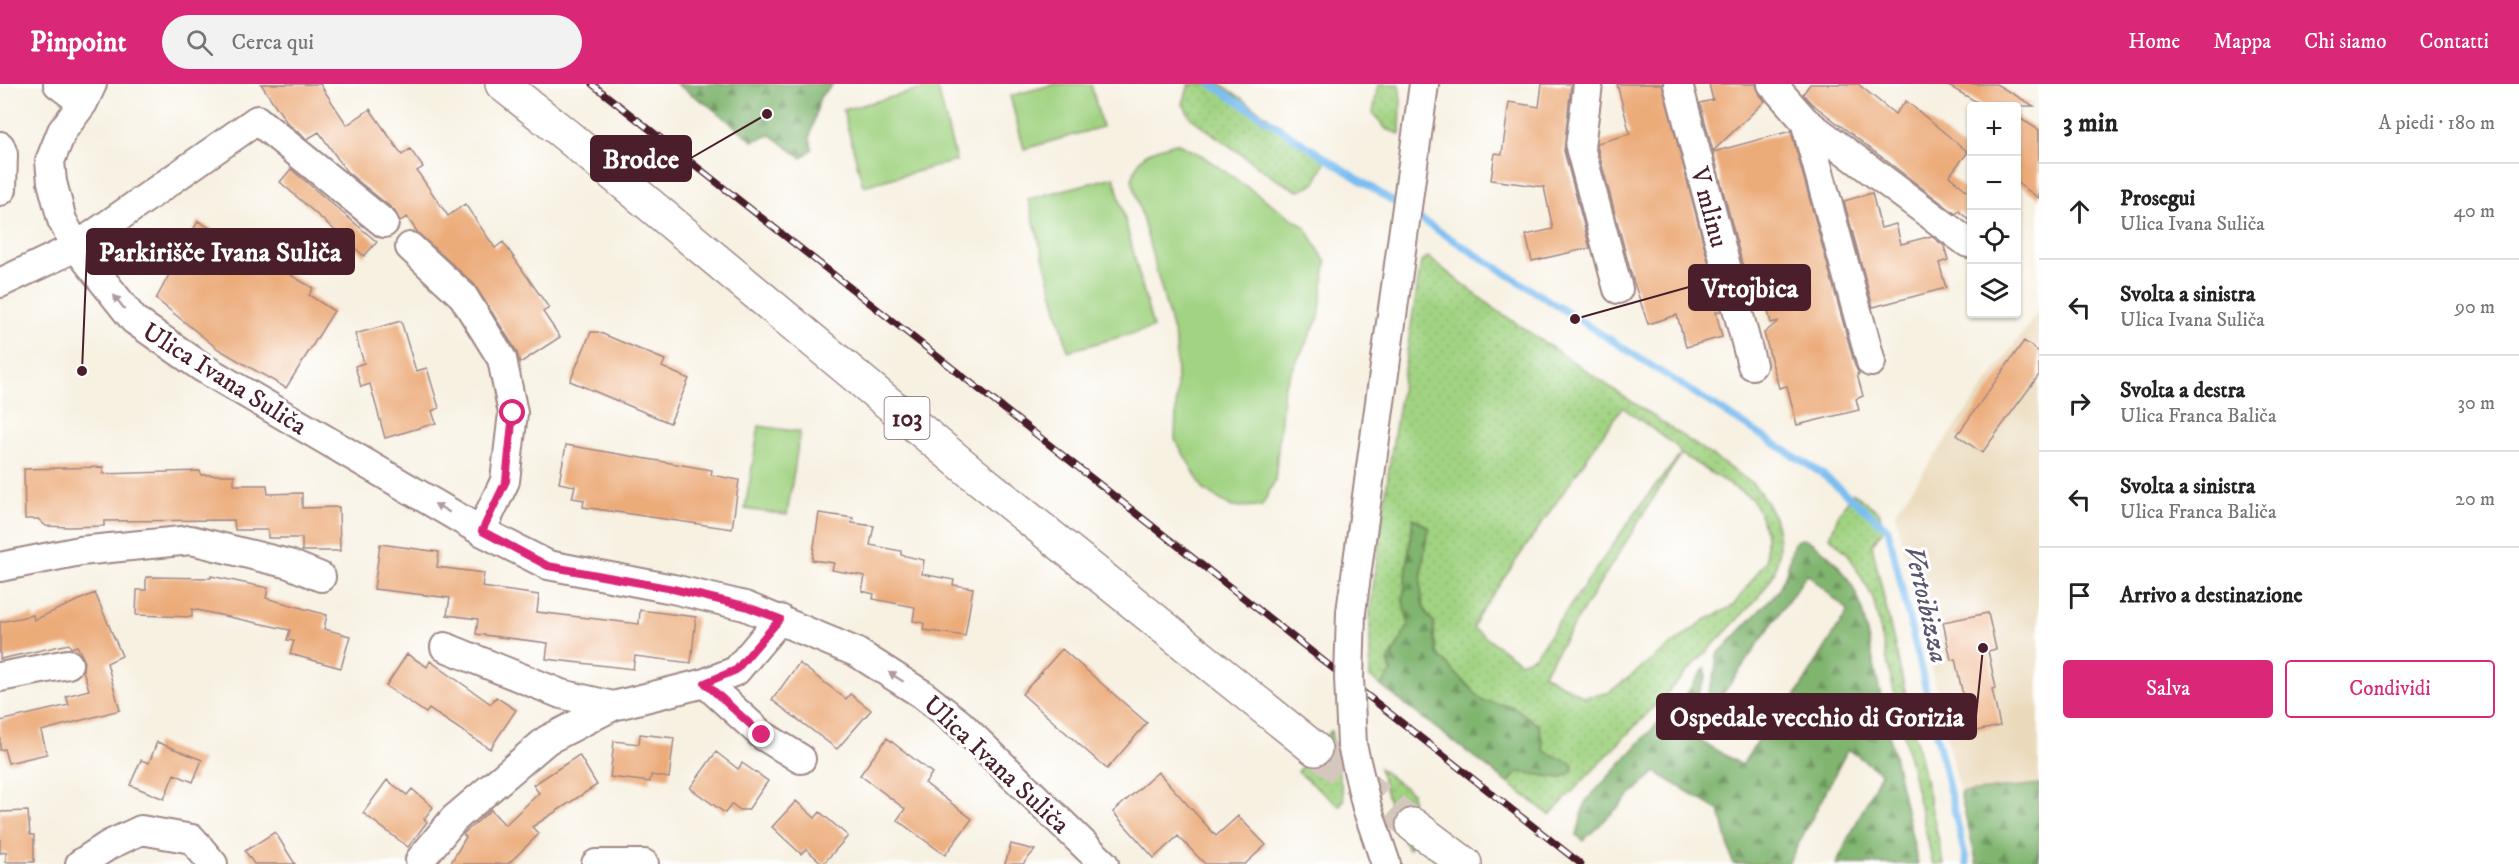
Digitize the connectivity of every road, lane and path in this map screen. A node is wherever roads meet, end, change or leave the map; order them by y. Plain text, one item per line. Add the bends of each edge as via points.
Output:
1 (58, 84) edge
2 (502, 84) edge
3 (1424, 84) edge
4 (1588, 84) edge
5 (1677, 84) edge
6 (1772, 84) edge
7 (88, 94) edge
8 (1805, 121) junction
9 (0, 146) edge
10 (0, 191) edge
11 (384, 223) dead end
12 (1967, 242) edge
13 (76, 247) junction
14 (410, 247) dead end
15 (0, 283) edge
16 (1618, 289) dead end
17 (1871, 362) dead end
18 (1752, 365) dead end
19 (482, 531) junction
20 (0, 567) edge
21 (321, 577) dead end
22 (780, 619) junction
23 (445, 647) dead end
24 (68, 664) dead end
25 (0, 677) edge
26 (705, 683) junction
27 (613, 706) junction
28 (1315, 749) tunnel mouth
29 (801, 759) dead end
30 (1413, 825) tunnel mouth
31 (420, 860) dead end
32 (80, 864) edge
33 (213, 864) edge
34 (596, 864) edge
35 (644, 864) edge
36 (1104, 864) edge
37 (1385, 864) edge
38 (1465, 864) edge

1 - 7 street
2 - 28 main road, 103 via 985,483
3 - 37 street, bridge via 1351,612 1352,745
4 - 16 street via 1580,147
5 - 18 street, V mlinu
6 - 8 street
7 - 13 street, Ulica Ivana Suliča via 62,130 50,161 62,220
8 - 12 street
8 - 17 street
9 - 10 street
11 - 13 street via 257,120
13 - 15 street
19 -> 13 street, Ulica Ivana Suliča via 203,368 134,320
14 - 19 street via 463,296 502,359 513,413 506,481
19 - 22 street, Ulica Ivana Suliča via 548,566 673,589 745,606
20 - 21 street via 80,551 191,540 289,564
22 - 26 street via 736,670
36 -> 22 street, Ulica Ivana Suliča via 960,724 922,694 856,652
23 - 27 street via 561,694
24 - 25 street
26 - 27 street
26 - 29 street via 762,735
27 - 31 street via 548,740 454,819
30 - 38 main road
32 - 33 street via 141,830 192,839
34 - 35 street

